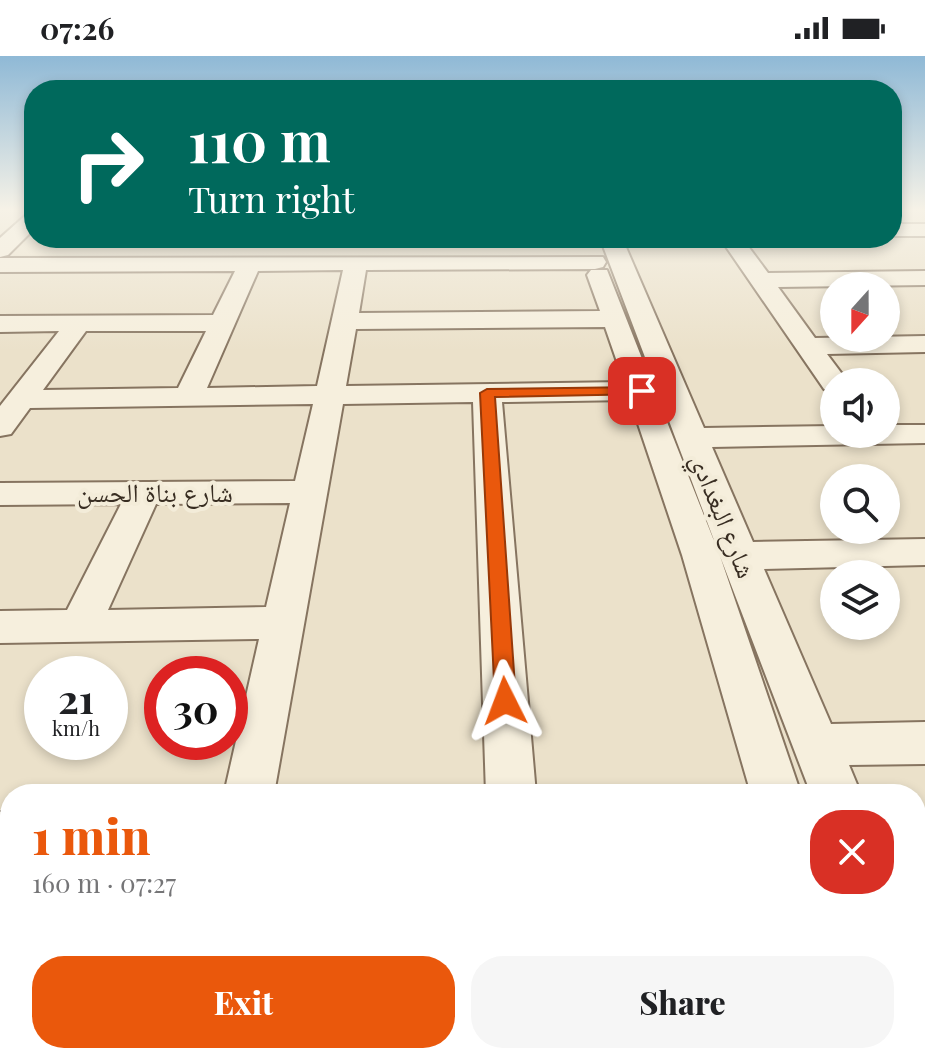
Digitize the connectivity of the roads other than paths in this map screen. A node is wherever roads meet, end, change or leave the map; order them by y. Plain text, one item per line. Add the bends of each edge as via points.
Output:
1 (445, 257) edge
2 (599, 257) edge
3 (601, 257) edge
4 (745, 257) edge
5 (250, 263) junction
6 (356, 263) junction
7 (0, 265) edge
8 (925, 278) edge
9 (761, 280) junction
10 (615, 319) junction
11 (344, 321) junction
12 (221, 323) junction
13 (0, 324) edge
14 (78, 324) junction
15 (925, 344) edge
16 (807, 346) junction
17 (823, 368) edge
18 (642, 391) junction
19 (487, 393) junction
20 (329, 395) junction
21 (188, 397) junction
22 (21, 399) junction
23 (0, 427) edge
24 (900, 434) edge
25 (925, 434) edge
26 (820, 440) edge
27 (698, 453) junction
28 (668, 467) junction
29 (310, 492) junction
30 (144, 493) junction
31 (0, 494) edge
32 (721, 511) junction
33 (684, 513) junction
34 (925, 552) edge
35 (739, 556) junction
36 (284, 623) junction
37 (80, 626) junction
38 (0, 627) edge
39 (925, 743) edge
40 (816, 745) junction
41 (251, 784) edge
42 (510, 784) edge
43 (773, 784) edge
44 (832, 784) edge

1 - 6 street
2 - 10 street, شارع البغدادي
3 - 27 street, شارع البغدادي
4 - 9 street
5 - 6 street
5 - 7 street
5 - 12 street
6 - 11 street
8 - 9 street
9 - 16 street
10 - 11 street
10 - 18 street, شارع البغدادي
11 - 20 street
12 - 14 street
12 - 21 street
13 - 14 street
14 - 22 street
15 - 16 street
16 - 17 street
18 - 19 street
18 - 28 street, شارع البغدادي
19 - 20 street
19 - 42 street
20 - 21 street
20 - 29 street
21 - 22 street
22 - 23 street
24 - 25 street
26 - 27 street
27 - 28 street via 687,474
27 - 32 street, شارع البغدادي
28 - 33 street, شارع البغدادي
29 - 30 street, شارع بناة الحسن
29 - 36 street
30 - 31 street, شارع بناة الحسن
30 - 37 street
32 - 33 street via 697,503
32 - 35 street, شارع البغدادي
33 - 43 street, شارع البغدادي
34 - 35 street
35 - 40 street, شارع البغدادي
36 - 37 street
36 - 41 street
37 - 38 street
39 - 40 street
40 - 44 street, شارع البغدادي

